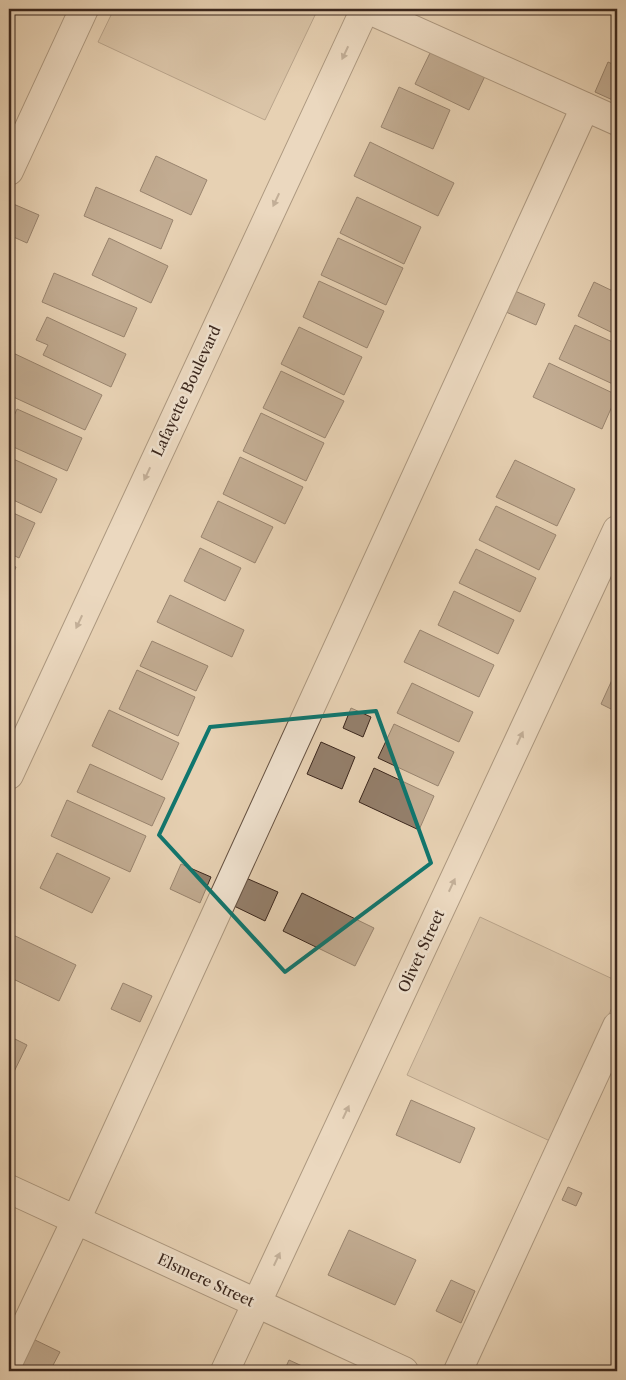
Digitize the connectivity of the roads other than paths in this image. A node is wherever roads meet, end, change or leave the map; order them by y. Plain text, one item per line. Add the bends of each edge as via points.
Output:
1 (84, 9) edge
2 (366, 9) edge
3 (585, 107) junction
4 (617, 121) edge
5 (9, 171) edge
6 (617, 530) edge
7 (9, 774) edge
8 (617, 1026) edge
9 (9, 1189) edge
10 (76, 1220) junction
11 (257, 1303) junction
12 (9, 1361) edge
13 (225, 1371) edge
14 (404, 1371) edge
15 (458, 1371) edge

1 - 5 street
2 - 3 street
2 -> 7 street, Lafayette Boulevard
3 - 4 street
3 - 10 street
11 -> 6 street, Olivet Street
8 - 15 street
9 - 10 street, Elsmere Street
10 - 11 street, Elsmere Street
10 - 12 street
11 - 13 street, Olivet Street
11 - 14 street, Elsmere Street

